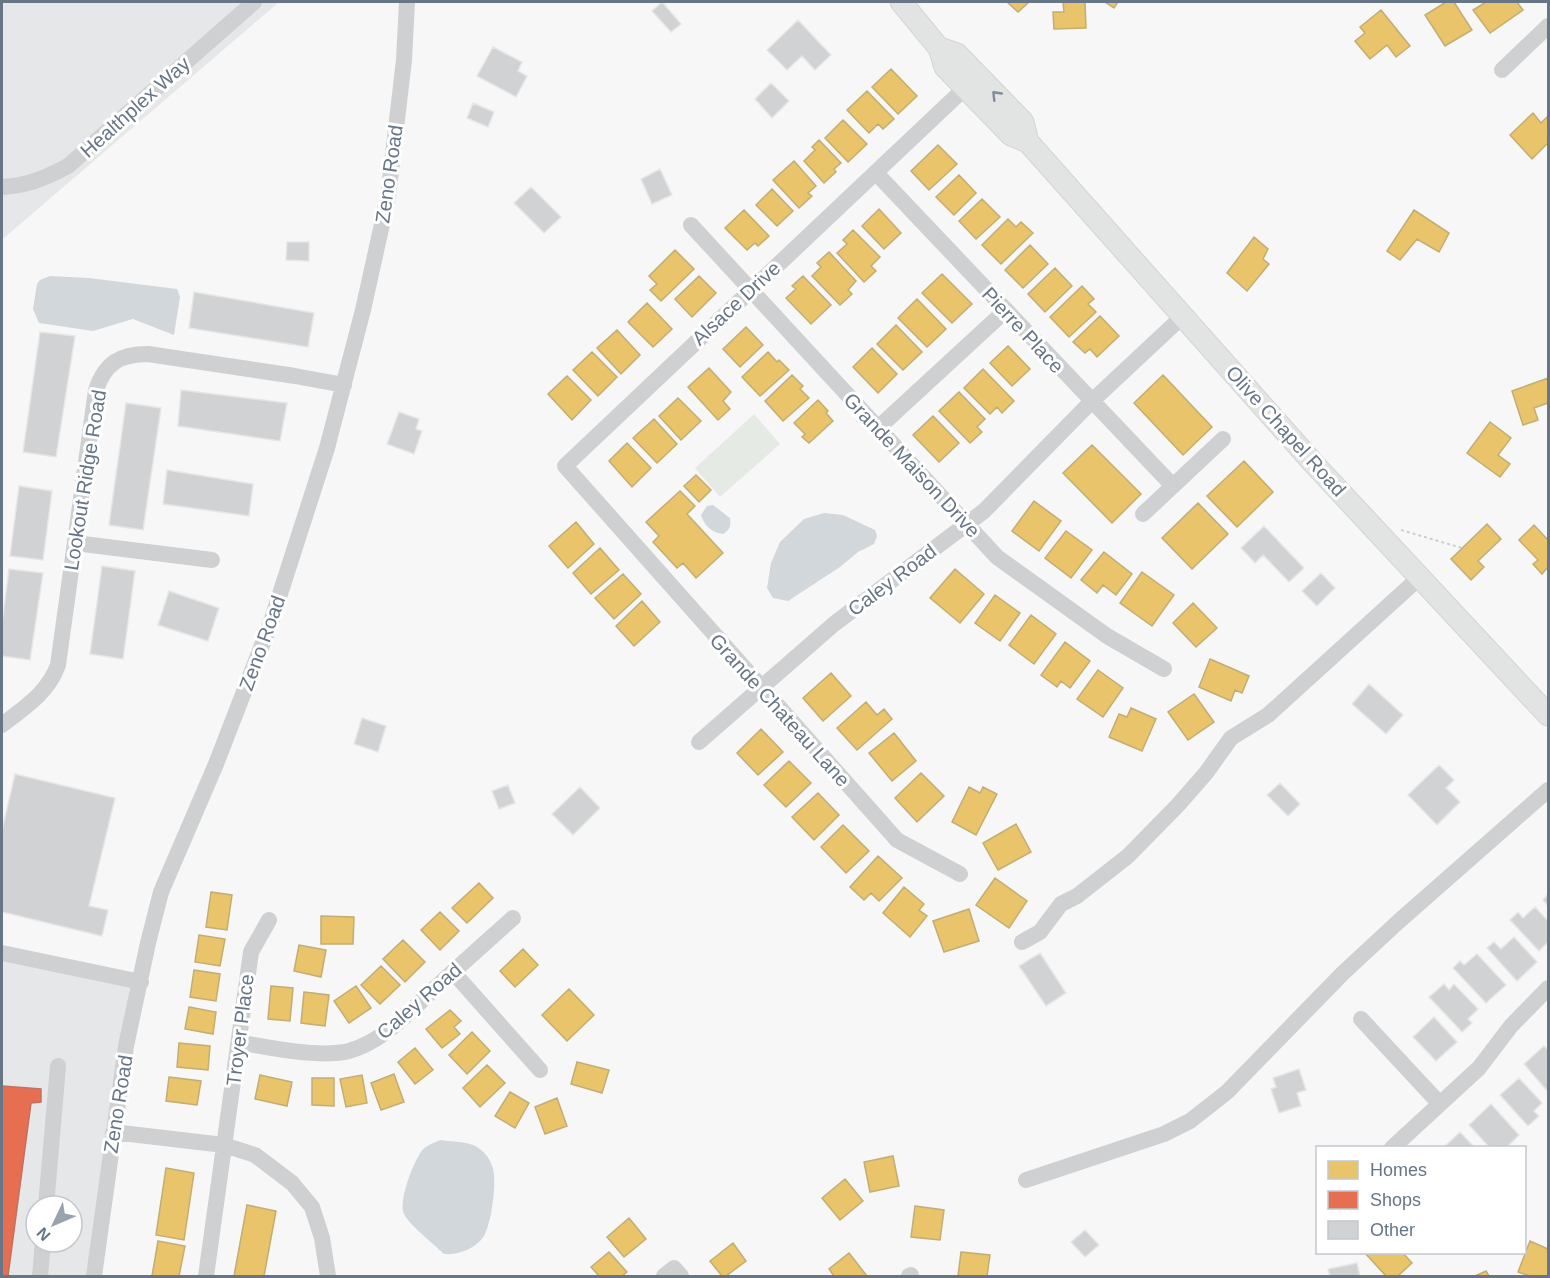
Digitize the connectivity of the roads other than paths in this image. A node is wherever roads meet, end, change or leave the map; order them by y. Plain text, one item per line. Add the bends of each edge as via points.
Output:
1 (254, 2) edge
2 (407, 2) edge
3 (901, 2) edge
4 (1548, 26) edge
5 (939, 48) junction
6 (1502, 70) dead end
7 (965, 88) junction
8 (1028, 142) junction
9 (876, 173) junction
10 (2, 187) edge
11 (691, 225) dead end
12 (750, 290) junction
13 (1005, 310) junction
14 (1184, 315) junction
15 (344, 385) junction
16 (1091, 402) junction
17 (878, 428) junction
18 (1223, 439) dead end
19 (1173, 486) junction
20 (1143, 514) dead end
21 (966, 525) junction
22 (616, 526) joint
23 (75, 543) junction
24 (212, 560) dead end
25 (1420, 577) junction
26 (1164, 669) dead end
27 (760, 688) junction
28 (1548, 715) edge
29 (2, 725) edge
30 (699, 742) dead end
31 (1548, 790) edge
32 (960, 874) dead end
33 (513, 918) dead end
34 (269, 920) dead end
35 (1022, 942) dead end
36 (2, 953) edge
37 (453, 972) junction
38 (141, 982) junction
39 (1548, 988) edge
40 (1361, 1019) dead end
41 (239, 1042) junction
42 (58, 1066) dead end
43 (540, 1070) dead end
44 (1438, 1103) junction
45 (113, 1132) junction
46 (224, 1145) junction
47 (1394, 1146) edge
48 (1026, 1180) dead end
49 (47, 1194) edge
50 (42, 1254) edge
51 (40, 1276) edge
52 (94, 1276) edge
53 (206, 1276) edge
54 (328, 1276) edge
55 (664, 1276) edge
56 (681, 1276) edge

1 - 10 street, Healthplex Way via 68,166 40,180
2 - 15 street, Zeno Road via 388,197
3 - 5 main road, Olive Chapel Road
4 - 6 street
5 - 7 main road, Olive Chapel Road via 945,66
8 -> 5 main road, Olive Chapel Road via 1023,122 957,54
7 - 8 main road, Olive Chapel Road via 1011,135
7 - 9 street, Alsace Drive
8 - 14 main road, Olive Chapel Road
9 - 12 street, Alsace Drive
9 - 13 street, Pierre Place
11 - 12 street, Grande Maison Drive
12 - 17 street, Grande Maison Drive
12 - 22 street, Alsace Drive via 565,466
13 - 16 street, Pierre Place
13 - 17 street
14 - 16 street, Caley Road
14 - 25 main road, Olive Chapel Road
15 - 23 street, Lookout Ridge Road via 148,354 120,358 104,374 96,390
15 - 38 street, Zeno Road via 271,622 161,892
16 - 19 street, Pierre Place
16 - 21 street, Caley Road
17 - 21 street, Grande Maison Drive
18 - 19 street
19 - 20 street
21 - 26 street, Grande Maison Drive via 1016,572 1107,636
21 - 27 street, Caley Road via 834,624
22 - 27 street, Grande Chateau Lane
23 - 24 street
23 - 29 street, Lookout Ridge Road via 58,665 40,695
25 - 28 main road, Olive Chapel Road
25 - 35 street via 1268,715 1231,738 1206,773 1128,856 1061,904 1040,932
27 - 30 street, Caley Road
27 - 32 street, Grande Chateau Lane via 897,840
31 - 48 street via 1398,921 1227,1092 1190,1121 1164,1134
33 - 37 street, Caley Road
34 - 41 street, Troyer Place via 250,952
36 - 38 street
37 - 41 street, Caley Road via 385,1032 348,1051 317,1053
37 - 43 street
38 - 45 street, Zeno Road via 126,1046
39 - 44 street via 1511,1026 1479,1068
40 - 44 street
41 - 46 street, Troyer Place
42 - 49 street
44 - 47 street
45 - 46 street
45 - 52 street, Zeno Road
46 - 53 street, Troyer Place
46 - 54 street via 255,1155 292,1183 312,1207
50 - 51 street
55 - 56 street via 674,1268

